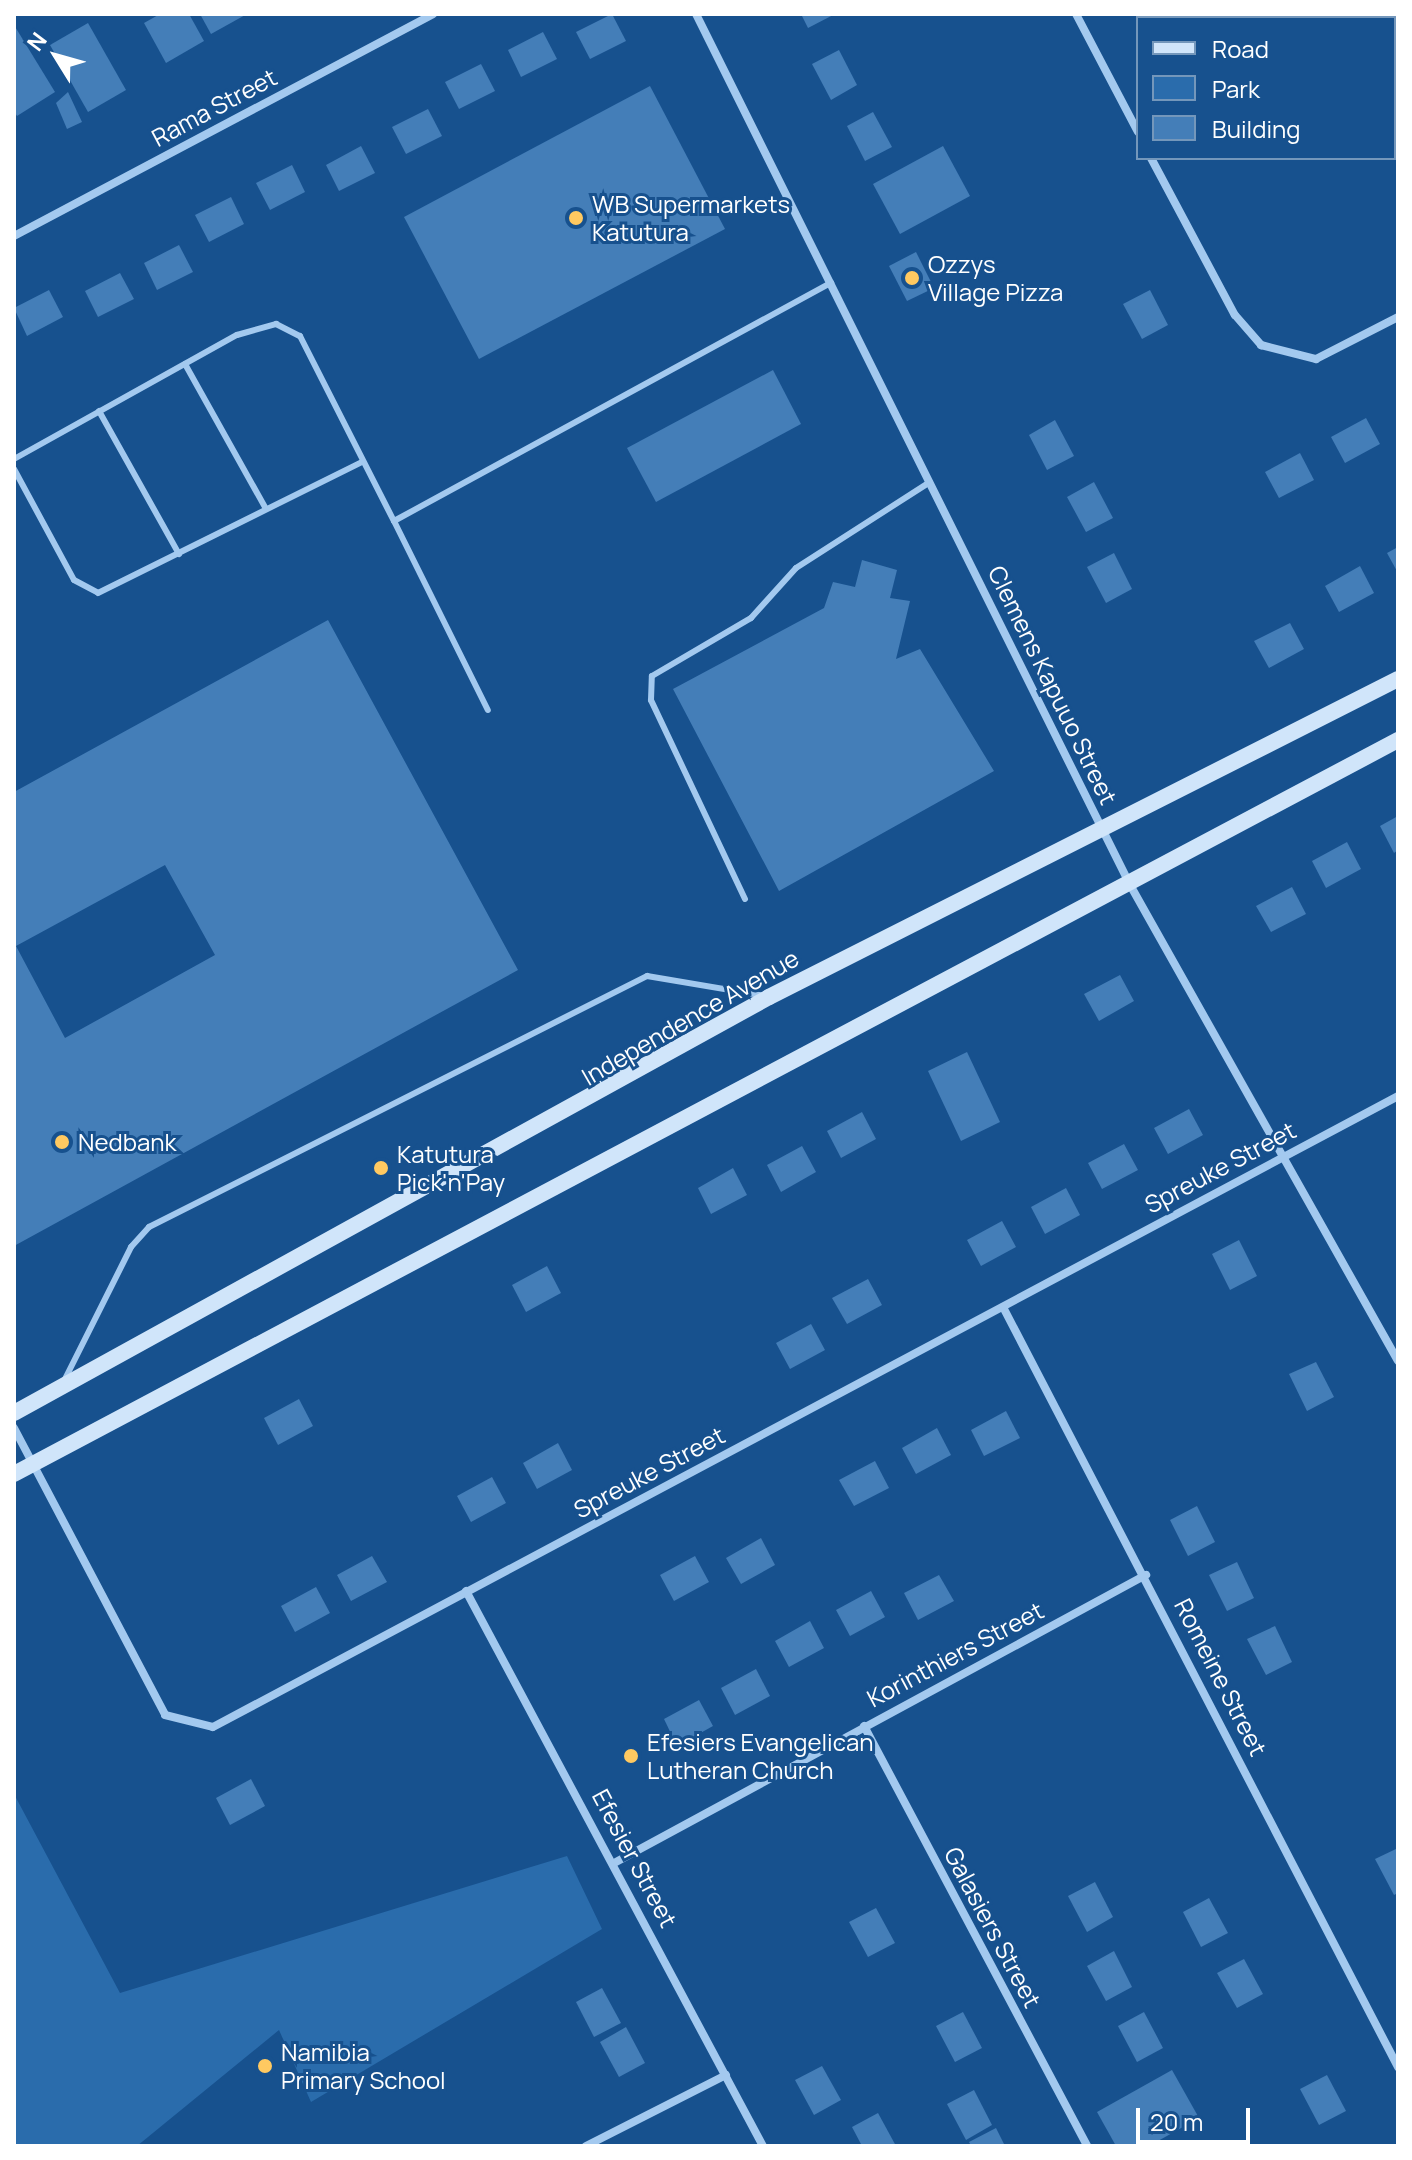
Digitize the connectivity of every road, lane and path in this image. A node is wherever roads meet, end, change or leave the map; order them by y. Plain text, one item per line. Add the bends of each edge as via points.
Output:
1 (433, 14) edge
2 (696, 14) edge
3 (1076, 14) edge
4 (1136, 128) edge
5 (1152, 160) edge
6 (14, 236) edge
7 (831, 283) junction
8 (1398, 317) edge
9 (185, 364) junction
10 (99, 411) junction
11 (14, 459) edge
12 (362, 462) junction
13 (14, 469) edge
14 (930, 482) junction
15 (266, 509) junction
16 (394, 521) junction
17 (179, 554) junction
18 (1398, 679) edge
19 (488, 710) dead end
20 (1398, 740) edge
21 (1102, 827) junction
22 (1129, 883) junction
23 (745, 899) dead end
24 (769, 997) junction
25 (1398, 1096) edge
26 (1286, 1154) junction
27 (1003, 1307) junction
28 (1398, 1361) edge
29 (60, 1389) junction
30 (14, 1413) edge
31 (14, 1428) edge
32 (33, 1464) junction
33 (14, 1474) edge
34 (1146, 1575) junction
35 (466, 1591) junction
36 (864, 1726) junction
37 (616, 1862) junction
38 (1398, 2067) edge
39 (726, 2075) junction
40 (586, 2146) edge
41 (763, 2146) edge
42 (1087, 2146) edge

1 - 6 street, Rama Street
2 - 7 street, Clemens Kapuuo Street
3 - 4 street
5 - 8 street via 1235,315 1261,345 1316,359
7 - 14 street, Clemens Kapuuo Street
7 - 16 lane
9 - 10 lane
9 - 12 lane via 276,324 300,336
9 - 15 lane
10 - 11 lane
10 - 17 lane
12 - 15 lane
12 - 16 lane
13 - 17 lane via 74,580 98,593
14 - 21 street, Clemens Kapuuo Street
14 - 23 lane via 796,568 751,618 652,676 651,700
15 - 17 lane
16 - 19 lane
18 - 21 main road, Independence Avenue
20 - 22 main road
21 - 22 street, Clemens Kapuuo Street
21 - 24 main road, Independence Avenue
22 - 26 street, Clemens Kapuuo Street
22 - 32 main road
24 - 29 main road, Independence Avenue
24 - 29 lane via 647,976 149,1227 131,1247
25 - 26 street, Spreuke Street
26 - 27 street, Spreuke Street
26 - 28 street, Clemens Kapuuo Street
27 - 34 street, Romeine Street
27 - 35 street, Spreuke Street
29 - 30 main road, Independence Avenue
31 - 32 street, Spreuke Street
32 - 33 main road
32 - 35 street, Spreuke Street via 165,1715 177,1722 213,1727
34 - 36 street, Korinthiers Street
34 - 38 street, Romeine Street
35 - 37 street, Efesier Street
36 - 37 street, Korinthiers Street
36 - 42 street, Galasiers Street
37 - 39 street, Efesier Street
39 - 40 street
39 - 41 street, Efesier Street

